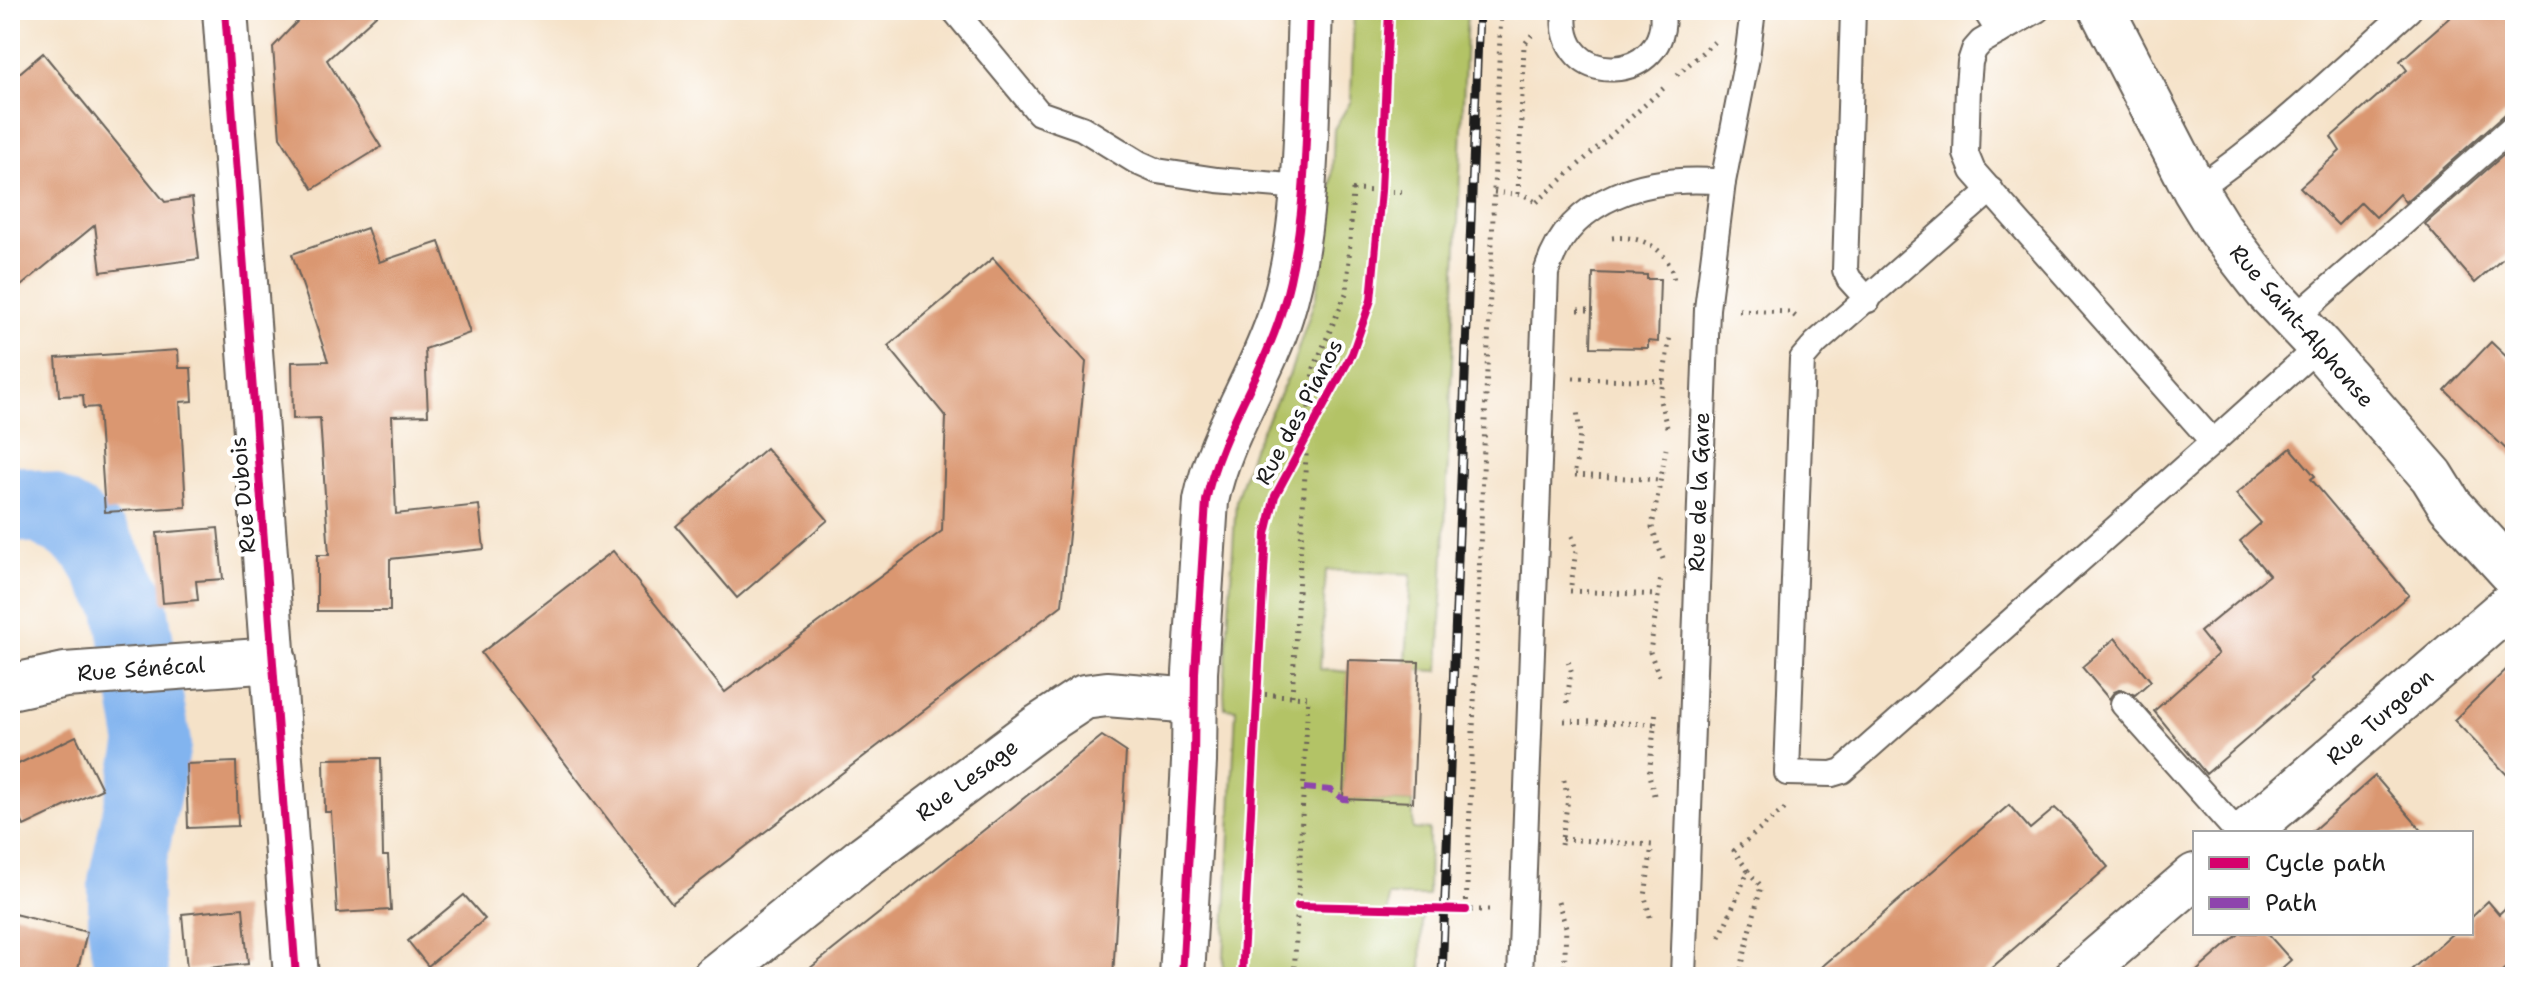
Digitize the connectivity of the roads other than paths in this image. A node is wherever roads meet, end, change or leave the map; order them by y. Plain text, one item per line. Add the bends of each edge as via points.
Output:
1 (225, 10) edge
2 (954, 10) edge
3 (1310, 10) edge
4 (1565, 10) edge
5 (1662, 10) edge
6 (1753, 10) edge
7 (1853, 10) edge
8 (1985, 10) edge
9 (2037, 10) edge
10 (2102, 10) edge
11 (2409, 10) edge
12 (1999, 32) junction
13 (2515, 125) edge
14 (1723, 182) junction
15 (1320, 188) junction
16 (1991, 190) junction
17 (2195, 190) junction
18 (1868, 300) junction
19 (2306, 333) junction
20 (2213, 442) junction
21 (2515, 576) edge
22 (2515, 601) edge
23 (274, 660) junction
24 (10, 687) edge
25 (1194, 701) junction
26 (2123, 704) dead end
27 (2236, 831) edge
28 (2248, 831) edge
29 (2193, 878) edge
30 (296, 977) edge
31 (715, 977) edge
32 (1182, 977) edge
33 (1520, 977) edge
34 (1683, 977) edge
35 (2077, 977) edge

1 - 23 street, Rue Dubois
2 - 15 lane via 1039,113 1082,128 1139,163 1217,180
3 - 15 street
4 - 5 lane via 1564,29 1577,55 1613,70 1651,51 1663,26
6 - 14 lane, Rue de la Gare
7 - 18 lane via 1845,270
8 - 12 lane
9 - 12 lane
10 - 17 street, Rue Saint-Alphonse
11 - 17 lane via 2265,139
12 - 16 lane via 1974,50 1968,86 1966,154
13 - 19 lane
14 - 33 lane via 1656,182 1602,203 1568,229 1546,273
14 - 34 lane, Rue de la Gare via 1704,351
15 - 25 street via 1273,339 1209,482
16 - 18 lane
16 - 20 lane
17 - 19 street, Rue Saint-Alphonse via 2244,263
18 - 20 lane via 1807,351 1800,368 1787,773 1842,771
19 - 20 lane
19 - 21 street, Rue Saint-Alphonse
22 - 28 street, Rue Turgeon
23 - 24 street, Rue Sénécal via 65,675
23 - 30 street, Rue Dubois
25 - 31 street, Rue Lesage via 1084,697 866,856
25 - 32 street
26 - 27 lane
29 - 35 street

